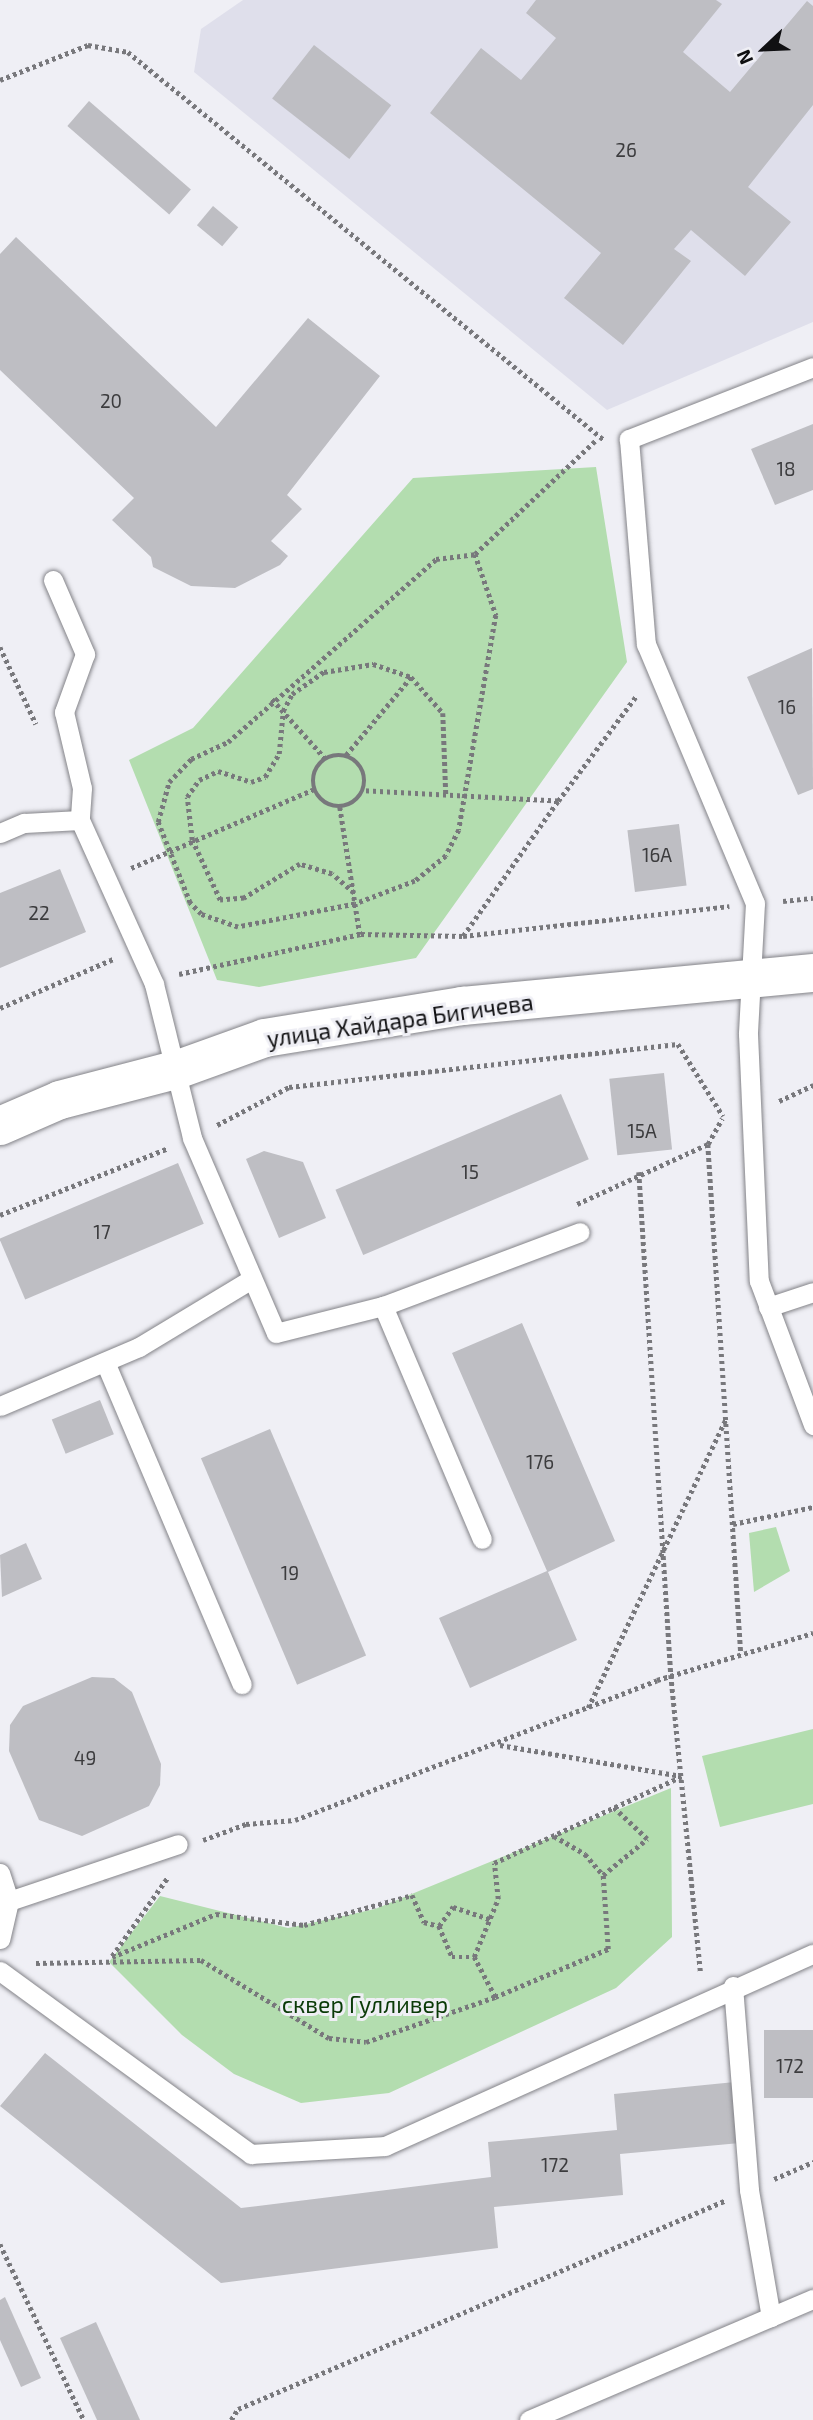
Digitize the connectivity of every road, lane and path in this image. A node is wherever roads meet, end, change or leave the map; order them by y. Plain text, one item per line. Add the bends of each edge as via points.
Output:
1 (0, 80) edge
2 (813, 367) edge
3 (597, 439) junction
4 (629, 439) junction
5 (475, 554) junction
6 (53, 580) dead end
7 (656, 669) junction
8 (411, 677) junction
9 (272, 699) junction
10 (283, 711) junction
11 (346, 755) junction
12 (325, 758) junction
13 (314, 789) junction
14 (364, 791) junction
15 (446, 795) junction
16 (461, 795) junction
17 (558, 801) junction
18 (340, 807) junction
19 (80, 820) junction
20 (0, 833) edge
21 (192, 840) junction
22 (169, 849) junction
23 (107, 880) junction
24 (354, 893) junction
25 (813, 898) edge
26 (755, 903) junction
27 (355, 904) junction
28 (360, 934) junction
29 (463, 936) junction
30 (137, 948) junction
31 (813, 973) edge
32 (751, 980) junction
33 (0, 1008) edge
34 (179, 1069) junction
35 (723, 1117) dead end
36 (0, 1126) edge
37 (192, 1138) junction
38 (708, 1144) dead end
39 (0, 1215) edge
40 (580, 1232) joint
41 (250, 1280) junction
42 (813, 1292) edge
43 (383, 1306) junction
44 (768, 1307) junction
45 (105, 1362) junction
46 (0, 1406) edge
47 (726, 1419) junction
48 (813, 1425) edge
49 (813, 1507) edge
50 (733, 1524) junction
51 (482, 1539) dead end
52 (664, 1550) junction
53 (813, 1633) edge
54 (741, 1654) junction
55 (671, 1675) junction
56 (242, 1684) dead end
57 (588, 1708) junction
58 (498, 1745) junction
59 (682, 1776) junction
60 (613, 1807) junction
61 (553, 1835) junction
62 (185, 1844) junction
63 (0, 1873) edge
64 (603, 1875) junction
65 (9, 1901) junction
66 (490, 1919) junction
67 (439, 1926) junction
68 (0, 1939) edge
69 (813, 1954) edge
70 (112, 1957) junction
71 (474, 1957) junction
72 (28, 1964) dead end
73 (0, 1971) edge
74 (733, 1986) junction
75 (495, 1997) junction
76 (704, 1999) junction
77 (813, 2162) edge
78 (750, 2190) junction
79 (0, 2244) edge
80 (813, 2299) edge
81 (771, 2317) junction
82 (84, 2420) edge
83 (231, 2420) edge
84 (529, 2420) edge

1 - 3 path via 88,45 128,52
2 - 4 lane
3 - 4 path
3 - 5 path
4 - 7 lane via 646,644
5 - 9 path via 436,559
5 - 16 path via 496,615
6 - 19 lane via 85,654 64,712 82,788
7 - 17 path
7 - 26 lane
8 - 10 path via 393,667 348,665 307,681
8 - 11 path
8 - 15 path via 443,713
9 - 10 path
9 - 22 path via 228,742 191,759 169,782 158,822
10 - 12 path
10 - 21 path via 279,754 265,777 251,782 218,771 193,789 185,809
11 - 12 path
11 - 14 path via 364,771
12 - 13 path via 313,777
13 - 18 path
13 - 21 path
14 - 15 path
14 - 18 path
15 - 16 path
16 - 17 path
16 - 27 path via 458,830 446,856 415,881
17 - 29 path
18 - 24 path
19 - 20 lane via 24,823
19 - 23 lane
21 - 22 path
21 - 24 path via 220,900 244,898 300,864 332,874
22 - 23 path
22 - 27 path via 190,903 225,925
23 - 30 lane
24 - 27 path
25 - 26 path
26 - 29 path
26 - 32 lane
27 - 28 path
28 - 29 path
28 - 30 path via 256,953 180,976 148,943
30 - 33 path
30 - 34 lane
31 - 32 street, улица Хайдара Бигичева
32 - 34 street, улица Хайдара Бигичева via 463,1006 265,1038
32 - 44 lane via 759,1281
34 - 36 street, улица Хайдара Бигичева via 60,1100
34 - 37 lane
35 - 37 path via 678,1044 289,1087
37 - 39 path
37 - 41 lane
38 - 47 path
40 - 43 lane
40 - 52 path via 575,1205 639,1172
41 - 43 lane via 276,1334
41 - 45 lane
42 - 44 lane
43 - 51 lane
44 - 48 lane
45 - 46 lane
45 - 56 lane
47 - 50 path
47 - 52 path
49 - 50 path
50 - 54 path
52 - 55 path
52 - 57 path
53 - 54 path
54 - 55 path
55 - 57 path
55 - 59 path
57 - 58 path
58 - 59 path
58 - 62 path via 295,1820 246,1824
59 - 60 path
59 - 76 path
60 - 61 path
60 - 64 path via 648,1839
61 - 64 path via 585,1854
61 - 66 path via 494,1863 498,1899
62 - 65 lane
62 - 70 path
63 - 65 lane
64 - 75 path via 608,1949
65 - 68 lane
66 - 67 path via 453,1907
66 - 71 path
67 - 70 path via 424,1922 412,1895 304,1924 216,1914
67 - 71 path via 452,1957
69 - 74 lane
70 - 72 path
70 - 75 path via 201,1960 329,2038 366,2042
71 - 75 path
73 - 76 lane via 251,2154 385,2146
74 - 76 lane
74 - 78 lane
77 - 78 path
78 - 81 lane
78 - 83 path via 238,2409
79 - 82 path
80 - 81 lane
81 - 84 lane

